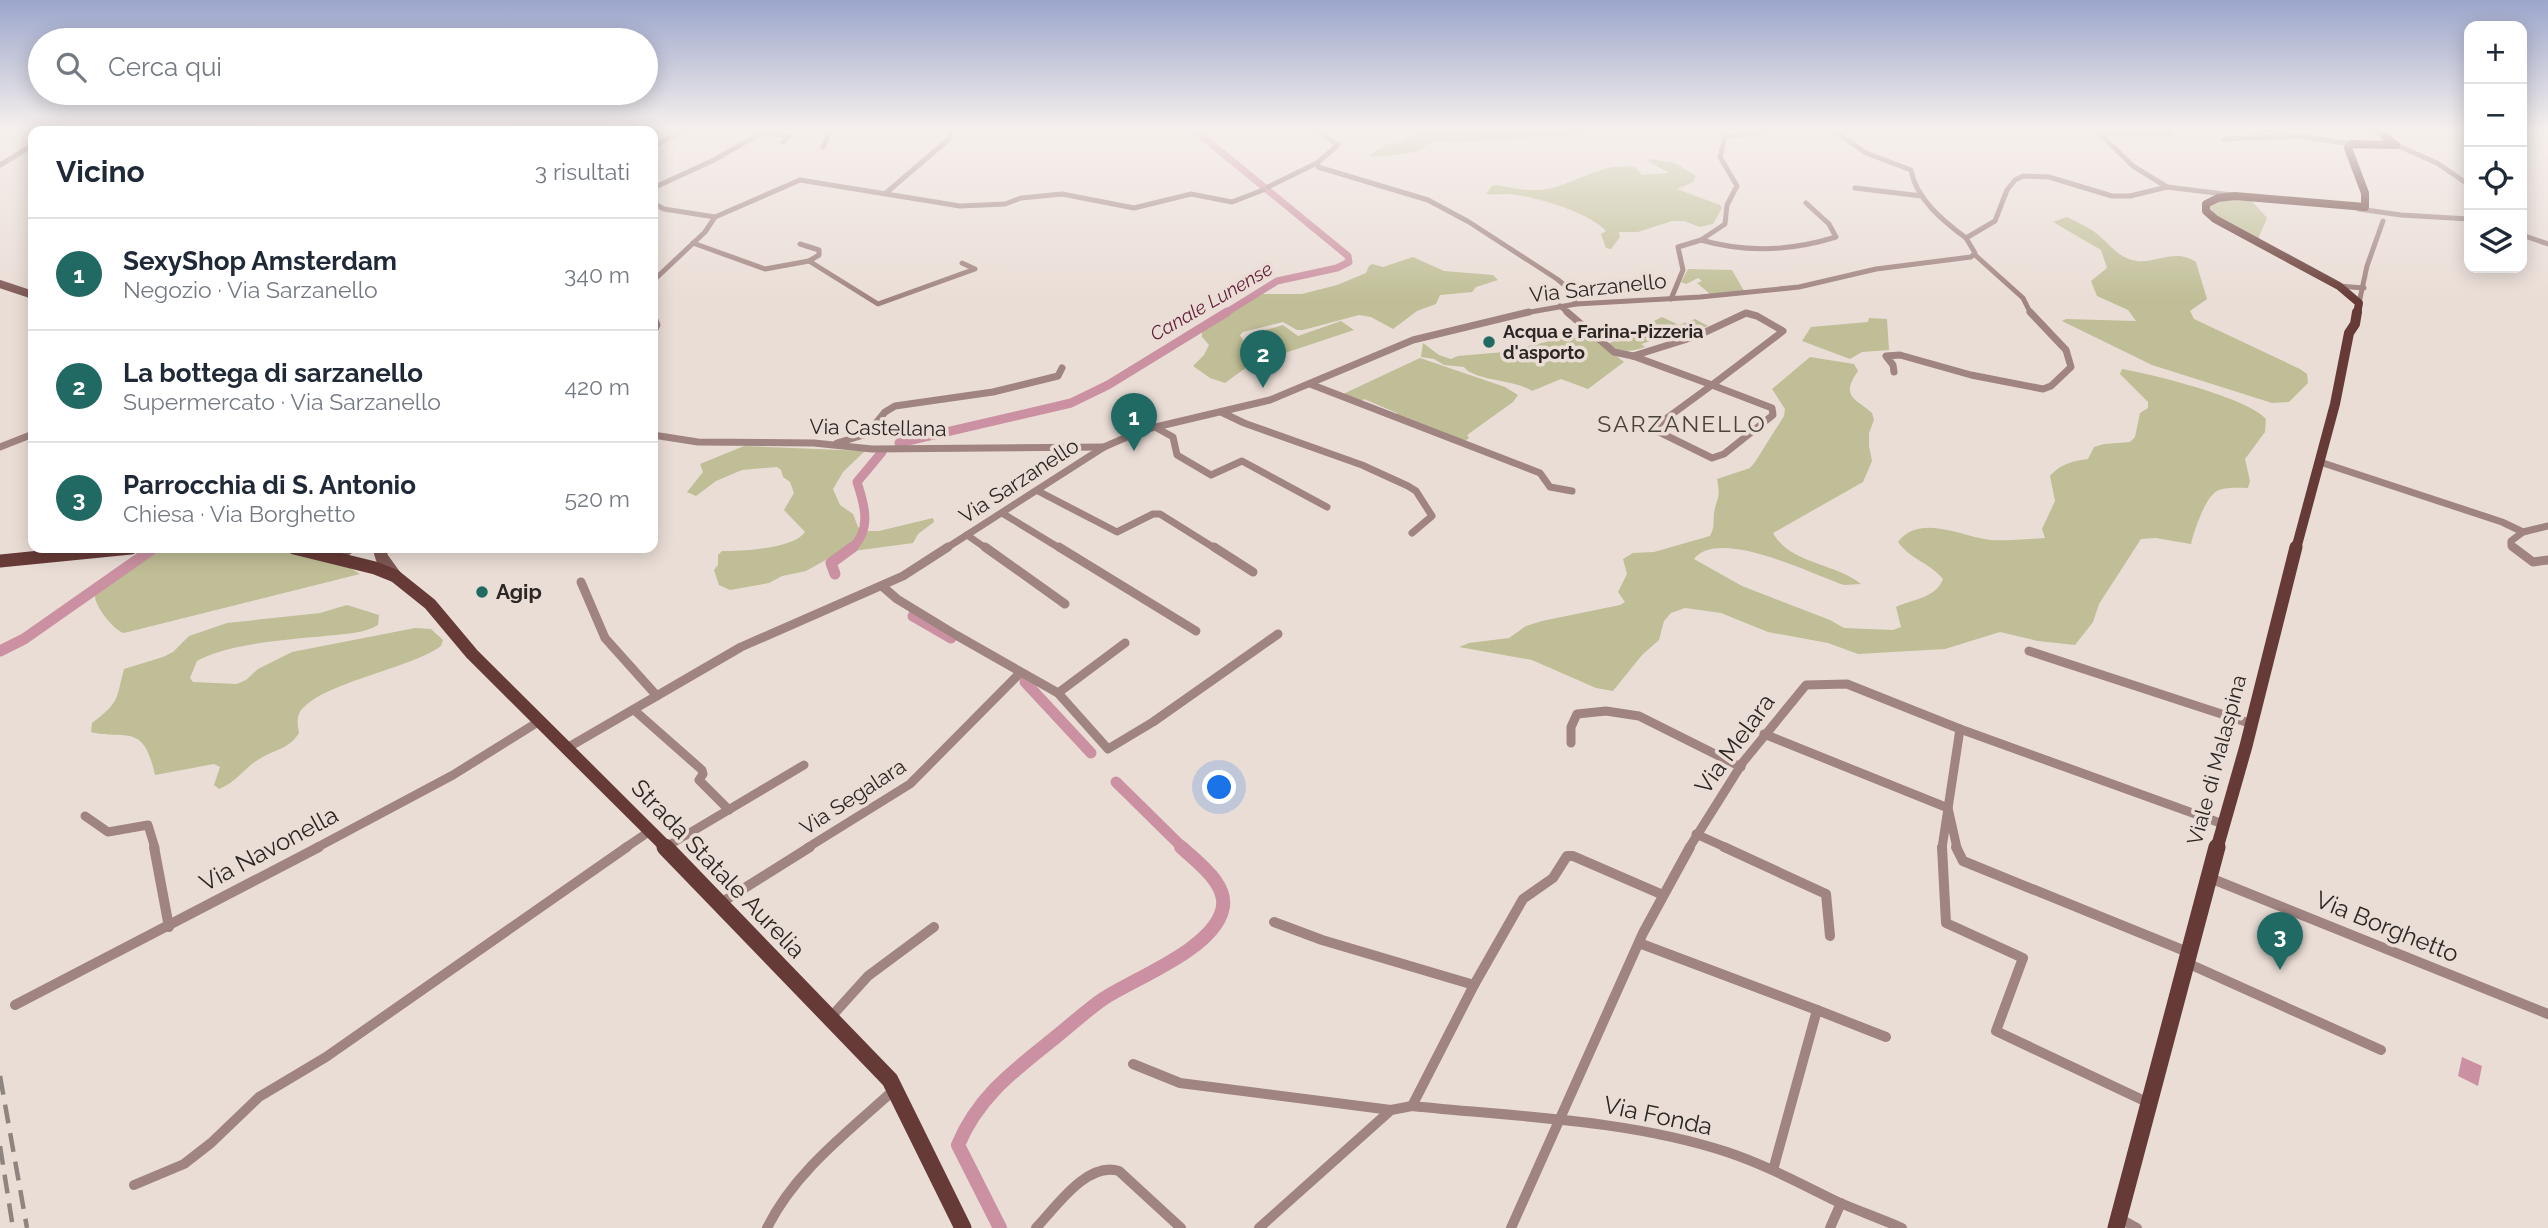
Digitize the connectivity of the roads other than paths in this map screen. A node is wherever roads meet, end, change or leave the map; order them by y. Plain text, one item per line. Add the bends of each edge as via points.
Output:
1 (786, 185) edge
2 (828, 185) edge
3 (895, 185) edge
4 (1273, 185) edge
5 (1375, 185) edge
6 (1736, 185) edge
7 (1914, 185) edge
8 (2011, 185) edge
9 (2075, 185) edge
10 (2164, 185) edge
11 (2360, 185) edge
12 (2166, 187) junction
13 (1855, 188) dead end
14 (2192, 190) junction
15 (886, 193) junction
16 (1923, 196) junction
17 (2210, 197) junction
18 (1805, 203) dead end
19 (658, 206) edge
20 (2356, 208) junction
21 (715, 217) junction
22 (2384, 217) junction
23 (2464, 219) edge
24 (2527, 237) edge
25 (1966, 238) junction
26 (1701, 240) junction
27 (693, 243) junction
28 (800, 244) dead end
29 (2548, 244) edge
30 (1975, 256) junction
31 (809, 261) junction
32 (962, 263) dead end
33 (658, 274) edge
34 (0, 284) edge
35 (2339, 286) junction
36 (2364, 288) junction
37 (28, 293) edge
38 (1671, 299) junction
39 (2359, 303) junction
40 (1577, 304) junction
41 (1560, 306) junction
42 (1633, 356) junction
43 (1062, 368) dead end
44 (1894, 372) dead end
45 (1310, 384) junction
46 (1713, 386) junction
47 (1221, 412) junction
48 (1155, 427) junction
49 (658, 436) edge
50 (28, 437) edge
51 (834, 444) junction
52 (0, 447) edge
53 (1104, 447) junction
54 (2320, 462) junction
55 (1038, 491) junction
56 (1572, 491) dead end
57 (1327, 507) dead end
58 (1002, 513) junction
59 (2548, 526) edge
60 (2523, 532) junction
61 (1412, 533) dead end
62 (967, 535) junction
63 (81, 553) edge
64 (333, 553) edge
65 (380, 553) edge
66 (0, 561) edge
67 (2548, 561) edge
68 (1253, 572) dead end
69 (395, 576) junction
70 (581, 582) dead end
71 (882, 586) junction
72 (1065, 604) dead end
73 (1196, 631) dead end
74 (1278, 634) dead end
75 (1125, 643) dead end
76 (2029, 651) dead end
77 (1020, 673) junction
78 (1058, 693) junction
79 (656, 696) junction
80 (634, 710) junction
81 (538, 722) junction
82 (2252, 724) junction
83 (1960, 729) junction
84 (1764, 734) junction
85 (1571, 743) dead end
86 (568, 748) junction
87 (804, 765) dead end
88 (1741, 767) junction
89 (1948, 808) junction
90 (729, 810) junction
91 (85, 816) dead end
92 (2223, 824) junction
93 (650, 831) junction
94 (1696, 834) junction
95 (666, 848) junction
96 (2210, 878) junction
97 (1663, 895) junction
98 (719, 904) junction
99 (1274, 922) dead end
100 (169, 927) junction
101 (934, 927) dead end
102 (1830, 936) dead end
103 (1639, 943) junction
104 (2188, 958) junction
105 (1474, 985) junction
106 (15, 1005) dead end
107 (1817, 1010) junction
108 (2548, 1014) edge
109 (830, 1018) junction
110 (1886, 1037) dead end
111 (2381, 1049) dead end
112 (1133, 1064) dead end
113 (895, 1089) junction
114 (2151, 1104) junction
115 (1412, 1106) junction
116 (1391, 1110) junction
117 (1560, 1119) junction
118 (1773, 1170) junction
119 (134, 1185) dead end
120 (1841, 1203) junction
121 (2118, 1223) edge
122 (767, 1228) edge
123 (963, 1228) edge
124 (1036, 1228) edge
125 (1181, 1228) edge
126 (1259, 1228) edge
127 (1511, 1228) edge
128 (1830, 1228) edge
129 (1902, 1228) edge
130 (2137, 1228) edge

1 - 21 street
2 - 15 street
3 - 15 street
4 - 15 street via 1232,202 1191,194 1134,208 1062,194 960,206
5 - 40 street via 1429,200 1469,222 1557,279
6 - 26 street via 1725,224
7 - 16 street
8 - 25 street via 1995,221
9 - 12 street via 2112,196
10 - 12 street
11 - 20 main road via 2367,205
12 - 14 street
13 - 16 street
14 - 17 street
14 - 17 street
16 - 25 street
17 - 20 main road
17 - 35 main road via 2205,207 2215,219
18 - 26 street via 1829,224 1836,237 1768,248
19 - 21 street
20 - 22 street
21 - 27 street
22 - 23 street
22 - 36 street
24 - 29 street
25 - 30 street
26 - 38 street via 1678,247 1683,270
27 - 31 street via 765,269
27 - 33 street
28 - 31 street via 819,250
30 - 38 street, Via Sarzanello via 1876,269 1799,287
30 - 44 street via 2023,298 2033,318 2066,350 2071,367 2043,389 1900,355 1886,356
31 - 32 street via 878,304 975,269
34 - 37 main road
35 - 36 street
35 - 39 main road
36 - 39 street
38 - 40 street, Via Sarzanello
39 - 54 main road, Viale di Malaspina
40 - 41 street, Via Sarzanello
41 - 42 street via 1609,349
41 - 45 street, Via Sarzanello via 1422,337
42 - 46 street
42 - 46 street via 1697,336 1742,314 1757,316 1783,332
43 - 51 street via 1058,376 1018,387 895,406 867,433
45 - 47 street, Via Sarzanello
45 - 56 street via 1541,473 1550,487
46 - 46 street via 1772,408 1773,415 1724,454 1712,458 1655,430
47 - 48 street, Via Sarzanello
47 - 61 street via 1416,491 1432,516
48 - 53 street, Via Sarzanello
48 - 57 street via 1173,437 1177,455 1207,474 1242,461
49 - 51 street, Via Castellana via 698,442
50 - 52 street
51 - 53 street, Via Castellana via 872,449
53 - 55 street, Via Sarzanello
54 - 60 street
54 - 82 main road, Viale di Malaspina
55 - 58 street, Via Sarzanello
55 - 68 street via 1117,532 1160,514
58 - 62 street, Via Sarzanello
58 - 73 street
59 - 60 street
60 - 67 street via 2511,546 2532,562
62 - 71 street, Via Sarzanello
62 - 72 street
63 - 66 main road
64 - 69 main road, Strada Statale Aurelia
65 - 69 main road, Strada Statale Aurelia
69 - 81 main road, Strada Statale Aurelia via 430,604
70 - 79 street via 605,638
71 - 77 street
71 - 79 street, Via Sarzanello via 741,647
74 - 78 street via 1108,749
75 - 78 street
76 - 82 street
77 - 78 street
77 - 98 street, Via Segalara via 910,784
79 - 80 street, Via Sarzanello
80 - 86 street, Via Sarzanello
80 - 90 street via 704,772 699,780
81 - 86 main road, Strada Statale Aurelia
81 - 100 street, Via Navonella via 453,775
82 - 92 main road, Viale di Malaspina
83 - 84 street, Via Melara via 1847,684 1807,685
83 - 89 street
83 - 92 street, Via Melara
84 - 88 street, Via Melara
84 - 89 street
85 - 88 street via 1577,715 1606,711 1639,716
86 - 93 main road, Strada Statale Aurelia
87 - 90 street
88 - 94 street, Via Melara
89 - 104 street via 1956,852 1963,861
89 - 114 street via 1942,843 1946,923 2023,958 1996,1031
90 - 95 street
91 - 100 street via 101,832 151,828
92 - 96 main road, Viale di Malaspina
93 - 95 main road, Strada Statale Aurelia
93 - 119 street via 326,1057 259,1097 184,1164
94 - 97 street, Via Melara
94 - 102 street via 1826,894
95 - 98 main road, Strada Statale Aurelia
96 - 104 main road, Viale di Malaspina
96 - 108 street, Via Borghetto
97 - 103 street, Via Melara
97 - 105 street via 1567,856 1553,878 1523,899
98 - 109 main road, Strada Statale Aurelia
99 - 105 street
100 - 106 street, Via Navonella
101 - 109 street via 867,976
103 - 107 street
103 - 117 street, Via Melara
104 - 111 street
104 - 114 main road, Viale di Malaspina
105 - 115 street
107 - 110 street
107 - 118 street
109 - 113 main road, Strada Statale Aurelia
112 - 116 street, Via Fonda via 1180,1083
113 - 122 street via 817,1161 771,1215
113 - 123 main road, Strada Statale Aurelia
114 - 121 main road, Viale di Malaspina
115 - 116 street, Via Fonda
115 - 117 street, Via Fonda
116 - 126 street
117 - 118 street, Via Fonda via 1682,1140
117 - 127 street, Via Melara
118 - 120 street, Via Fonda
120 - 128 street
120 - 129 street, Via Fonda
121 - 130 street
124 - 125 street via 1068,1195 1107,1168 1119,1171

